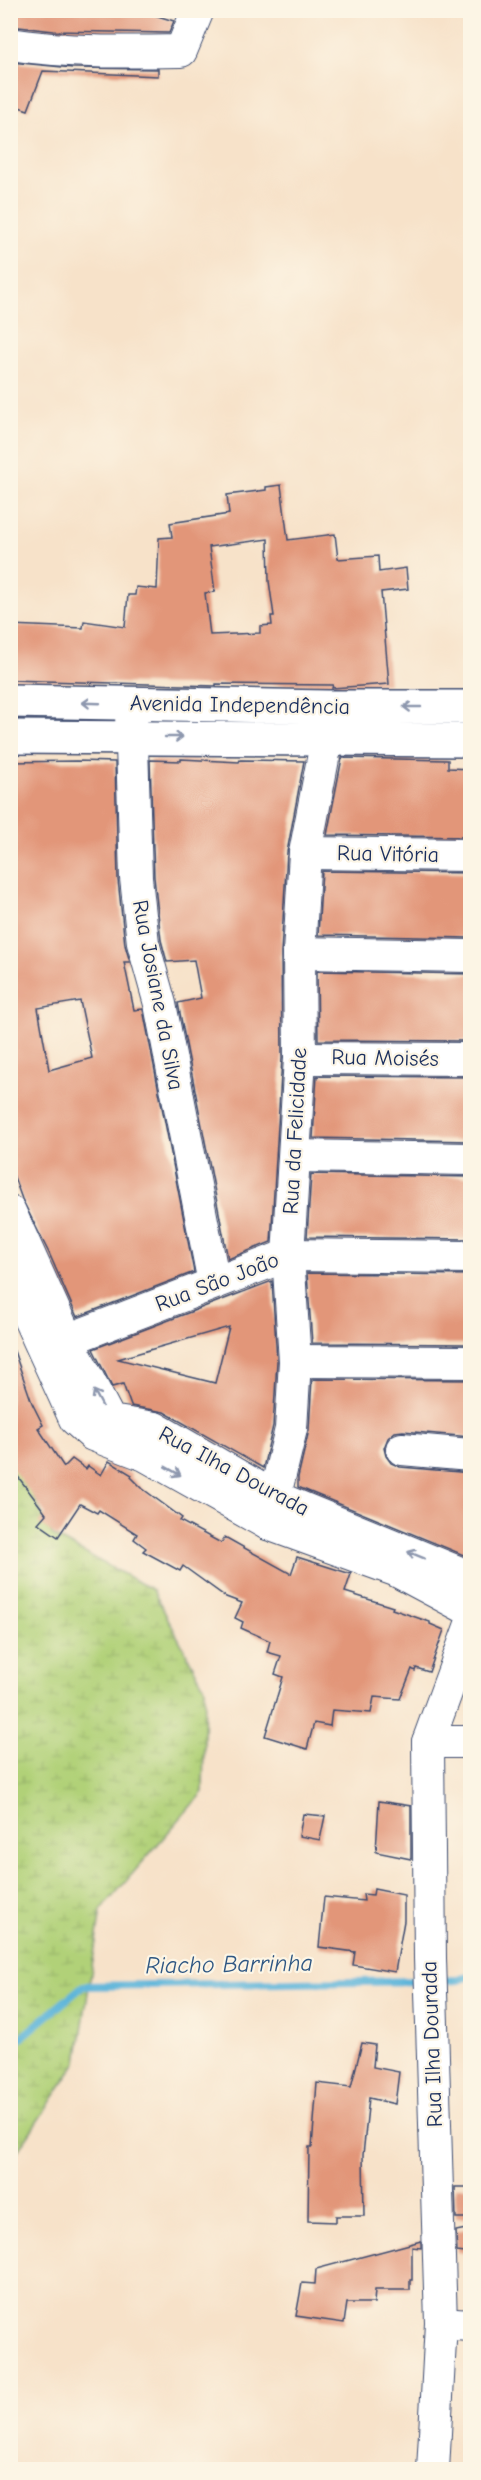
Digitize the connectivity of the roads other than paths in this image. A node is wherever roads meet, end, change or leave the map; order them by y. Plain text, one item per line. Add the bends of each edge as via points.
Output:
1 (198, 10) edge
2 (10, 44) edge
3 (10, 701) edge
4 (132, 704) junction
5 (471, 707) edge
6 (328, 722) junction
7 (10, 737) edge
8 (131, 737) junction
9 (471, 740) edge
10 (305, 853) junction
11 (471, 855) edge
12 (299, 953) junction
13 (471, 956) edge
14 (300, 1058) junction
15 (471, 1059) edge
16 (295, 1156) junction
17 (471, 1159) edge
18 (10, 1212) edge
19 (288, 1255) junction
20 (471, 1257) edge
21 (10, 1276) edge
22 (214, 1282) junction
23 (54, 1344) junction
24 (295, 1361) junction
25 (471, 1362) edge
26 (402, 1449) dead end
27 (471, 1455) edge
28 (271, 1510) junction
29 (471, 1577) edge
30 (471, 1610) edge
31 (471, 1627) edge
32 (428, 1742) junction
33 (471, 1742) edge
34 (456, 2324) edge
35 (433, 2469) edge

1 - 2 street via 182,51 131,52
4 -> 3 main road, Avenida Independência
4 - 6 main road, Avenida Independência
4 - 8 street, Rua Josiane da Silva
5 -> 6 main road, Avenida Independência
8 -> 6 main road, Avenida Independência
6 - 9 main road, Avenida Independência
6 - 10 street, Rua da Felicidade
7 - 8 main road, Avenida Independência
8 - 22 street, Rua Josiane da Silva via 136,878 143,943 160,1004
10 - 11 street, Rua Vitória
10 - 12 street, Rua da Felicidade
12 - 13 street
12 - 14 street, Rua da Felicidade
14 - 15 street, Rua Moisés
14 - 16 street, Rua da Felicidade
16 - 17 street
16 - 19 street, Rua da Felicidade
18 - 23 street, Rua Ilha Dourada
19 - 20 street, Rua São João
19 - 22 street, Rua São João
19 - 24 street, Rua da Felicidade
21 - 23 street, Rua Ilha Dourada
22 - 23 street, Rua São João
23 - 28 street, Rua Ilha Dourada via 75,1419 93,1435 145,1439
24 - 25 street
24 - 28 street, Rua da Felicidade via 291,1429
26 - 27 street
29 -> 28 street, Rua Ilha Dourada
28 - 30 street, Rua Ilha Dourada
31 - 32 street, Rua Ilha Dourada
32 - 33 street
32 - 34 street, Rua Ilha Dourada via 431,1997
34 - 35 street, Rua Ilha Dourada

